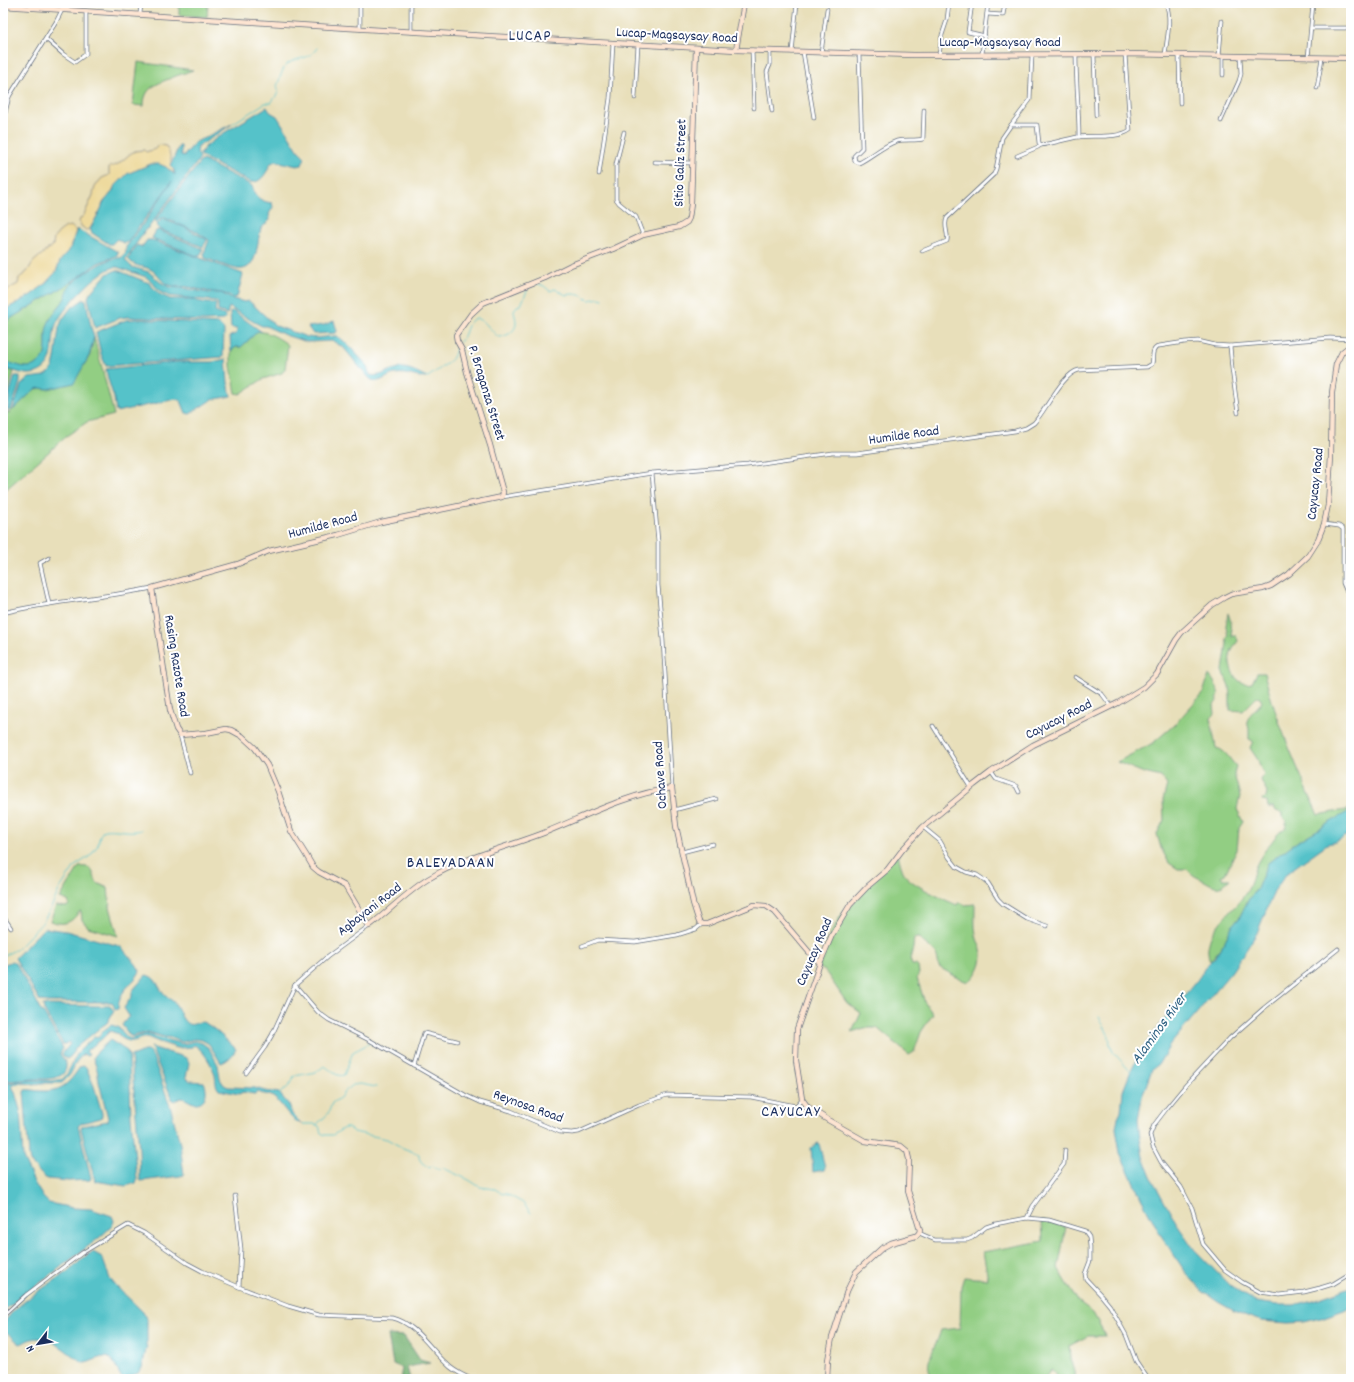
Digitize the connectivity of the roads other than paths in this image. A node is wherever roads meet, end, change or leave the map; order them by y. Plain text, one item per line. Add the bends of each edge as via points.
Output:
1 (62, 3) edge
2 (141, 3) edge
3 (360, 3) edge
4 (411, 3) edge
5 (744, 3) edge
6 (798, 3) edge
7 (949, 3) edge
8 (972, 3) edge
9 (988, 3) edge
10 (1005, 3) edge
11 (1166, 3) edge
12 (1313, 3) edge
13 (3, 6) edge
14 (827, 9) dead end
15 (62, 10) junction
16 (86, 12) junction
17 (140, 14) junction
18 (986, 14) junction
19 (1222, 21) dead end
20 (1311, 28) junction
21 (1351, 28) edge
22 (360, 29) junction
23 (411, 32) junction
24 (985, 36) junction
25 (46, 39) junction
26 (613, 43) junction
27 (638, 44) junction
28 (696, 48) junction
29 (736, 50) junction
30 (752, 50) junction
31 (770, 51) junction
32 (792, 52) junction
33 (804, 52) junction
34 (822, 53) junction
35 (859, 53) junction
36 (982, 54) junction
37 (1125, 54) junction
38 (939, 55) junction
39 (1032, 55) junction
40 (1076, 55) junction
41 (1094, 55) junction
42 (1165, 55) junction
43 (1179, 55) junction
44 (1221, 56) junction
45 (1240, 56) junction
46 (1308, 58) junction
47 (1322, 58) junction
48 (1351, 58) edge
49 (1223, 75) dead end
50 (1351, 77) edge
51 (1349, 84) dead end
52 (1317, 88) dead end
53 (635, 98) dead end
54 (9, 99) junction
55 (1180, 103) dead end
56 (754, 108) dead end
57 (3, 110) edge
58 (924, 110) dead end
59 (772, 111) dead end
60 (1096, 115) dead end
61 (814, 118) dead end
62 (3, 121) edge
63 (1221, 121) dead end
64 (1011, 125) junction
65 (624, 132) dead end
66 (1079, 137) junction
67 (1040, 145) junction
68 (1017, 156) dead end
69 (655, 162) dead end
70 (692, 163) junction
71 (599, 174) dead end
72 (643, 235) junction
73 (922, 251) dead end
74 (591, 258) joint
75 (1351, 339) edge
76 (1351, 345) edge
77 (1230, 346) junction
78 (1238, 413) dead end
79 (652, 473) junction
80 (502, 497) junction
81 (1324, 524) junction
82 (49, 558) dead end
83 (152, 588) junction
84 (1351, 595) edge
85 (49, 604) junction
86 (3, 613) edge
87 (1075, 678) dead end
88 (1111, 706) junction
89 (933, 726) dead end
90 (180, 735) junction
91 (991, 772) junction
92 (190, 773) dead end
93 (971, 787) junction
94 (672, 788) junction
95 (1019, 792) dead end
96 (716, 799) dead end
97 (674, 810) junction
98 (923, 827) junction
99 (713, 844) dead end
100 (682, 852) junction
101 (3, 916) edge
102 (702, 924) junction
103 (369, 926) junction
104 (1047, 926) dead end
105 (11, 928) dead end
106 (582, 946) dead end
107 (1338, 948) dead end
108 (820, 963) junction
109 (295, 985) junction
110 (457, 1040) dead end
111 (414, 1066) junction
112 (246, 1073) dead end
113 (802, 1099) junction
114 (796, 1106) junction
115 (808, 1107) junction
116 (1065, 1150) dead end
117 (235, 1196) dead end
118 (1027, 1218) junction
119 (920, 1233) junction
120 (1351, 1273) edge
121 (239, 1287) junction
122 (3, 1316) edge
123 (471, 1379) edge
124 (828, 1379) edge
125 (1148, 1379) edge

1 - 15 street
2 - 17 street
3 - 22 street
4 - 23 street
5 - 29 street
6 - 32 street
7 - 38 street
8 - 24 street via 968,32
9 - 18 street
10 - 18 street via 1003,15
11 - 42 street via 1169,27
12 - 20 street
13 - 15 street, Lucap-Magsaysay Road
14 - 34 street
15 - 16 street, Lucap-Magsaysay Road
15 - 25 street
16 - 17 street, Lucap-Magsaysay Road
16 - 25 street via 86,54 77,61 63,54
17 - 22 street, Lucap-Magsaysay Road
18 - 24 street
19 - 44 street
20 - 21 street
20 - 46 street
22 - 23 street, Lucap-Magsaysay Road
23 - 26 street, Lucap-Magsaysay Road
24 - 36 street
25 - 54 street via 22,74
26 - 27 street, Lucap-Magsaysay Road
26 - 71 street via 610,98
27 - 28 street, Lucap-Magsaysay Road
27 - 53 street
28 - 29 street, Lucap-Magsaysay Road
28 - 70 street, Sitio Galiz Street
29 - 30 street, Lucap-Magsaysay Road
30 - 31 street, Lucap-Magsaysay Road
30 - 56 street
31 - 32 street, Lucap-Magsaysay Road
31 - 59 street via 767,72
32 - 33 street, Lucap-Magsaysay Road
33 - 34 street, Lucap-Magsaysay Road
33 - 61 street
34 - 35 street, Lucap-Magsaysay Road
35 - 38 street, Lucap-Magsaysay Road
35 - 58 street via 862,148 854,156 855,161 859,163 884,146 900,140 923,139
36 - 38 street, Lucap-Magsaysay Road
36 - 39 street, Lucap-Magsaysay Road
37 - 41 street, Lucap-Magsaysay Road
37 - 42 street, Lucap-Magsaysay Road
37 - 66 street via 1130,130 1109,136
39 - 40 street, Lucap-Magsaysay Road
39 - 64 street via 1030,100
40 - 41 street, Lucap-Magsaysay Road
40 - 66 street
41 - 60 street
42 - 43 street, Lucap-Magsaysay Road
43 - 44 street, Lucap-Magsaysay Road
43 - 55 street
44 - 45 street, Lucap-Magsaysay Road
44 - 49 street
45 - 46 street, Lucap-Magsaysay Road
45 - 63 street via 1239,81
46 - 47 street, Lucap-Magsaysay Road
47 - 48 street, Lucap-Magsaysay Road
47 - 52 street
50 - 51 street
54 - 57 street
54 - 62 street
64 - 67 street via 1038,125
64 - 73 street via 1002,138 994,174 947,218 947,242
65 - 72 street via 616,164 616,199 636,217
66 - 67 street
67 - 68 street
69 - 70 street
70 - 72 street, Sitio Galiz Street via 691,204 687,222 674,228
72 - 74 street, Sitio Galiz Street
74 - 80 street, P. Braganza Street via 483,303 456,334 499,474
75 - 77 street via 1330,338
76 - 81 street, Cayucay Road via 1338,358 1334,371 1329,491
77 - 78 street
77 - 79 street, Humilde Road via 1198,341 1185,342 1156,348 1153,352 1153,362 1147,367 1074,371 1037,420 1030,426 1015,431 856,454 833,453 761,463
79 - 80 street, Humilde Road
79 - 94 street, Ochave Road
80 - 83 street, Humilde Road via 381,522 269,551 238,564
81 - 84 street via 1340,526 1343,529 1343,583
81 - 88 street, Cayucay Road via 1318,542 1289,574 1267,587 1231,594 1212,605 1182,632 1153,679
82 - 85 street via 40,563
83 - 85 street, Humilde Road
83 - 90 street, Rasing Razote Road via 170,710
85 - 86 street, Humilde Road
87 - 88 street via 1102,694
88 - 91 street, Cayucay Road via 1033,745
89 - 93 street
90 - 92 street
90 - 103 street, Rasing Razote Road via 226,729 242,736 255,748 267,765 291,831 306,856 319,872 345,886
91 - 93 street, Cayucay Road
91 - 95 street via 996,778 1016,786
93 - 98 street, Cayucay Road
94 - 97 street, Ochave Road
94 - 103 street, Agbayani Road via 649,792 619,802 456,865 428,879
96 - 97 street
97 - 100 street, Ochave Road
98 - 104 street via 940,841 957,867 982,879 992,888 1000,902 1027,919
98 - 108 street, Cayucay Road via 887,870 850,905 832,935
99 - 100 street
100 - 102 street, Ochave Road via 696,916
101 - 105 street
102 - 106 street via 696,929 677,935 635,942 598,940
102 - 108 street via 754,905 766,906 773,909
103 - 109 street, Agbayani Road via 327,956
107 - 120 street via 1230,1038 1167,1108 1150,1135 1161,1162 1181,1187 1192,1208 1203,1244 1225,1270 1237,1279 1260,1292 1280,1295 1320,1288
108 - 113 street, Cayucay Road via 797,1029 796,1060
109 - 111 street, Reynosa Road via 318,1012 329,1020
109 - 112 street, Agbayani Road via 274,1031
110 - 111 street via 424,1033
111 - 114 street, Reynosa Road via 472,1099 566,1133 579,1132 638,1105 667,1095 751,1097
113 - 114 street
113 - 115 street, Cayucay Road
114 - 115 street, Reynosa Road
115 - 119 street, Cayucay Road via 838,1127 866,1141 904,1148 909,1159 908,1191 920,1225
116 - 118 street via 1064,1164
117 - 121 street via 241,1249
118 - 119 street via 986,1227 967,1240 935,1240
118 - 125 street via 1049,1220 1088,1235 1090,1258 1086,1279 1110,1306 1126,1335 1136,1361
119 - 124 street via 882,1248 856,1272 832,1338
121 - 122 street via 187,1263 128,1225 82,1253 26,1295
121 - 123 street via 308,1312 398,1319 431,1346 448,1366

